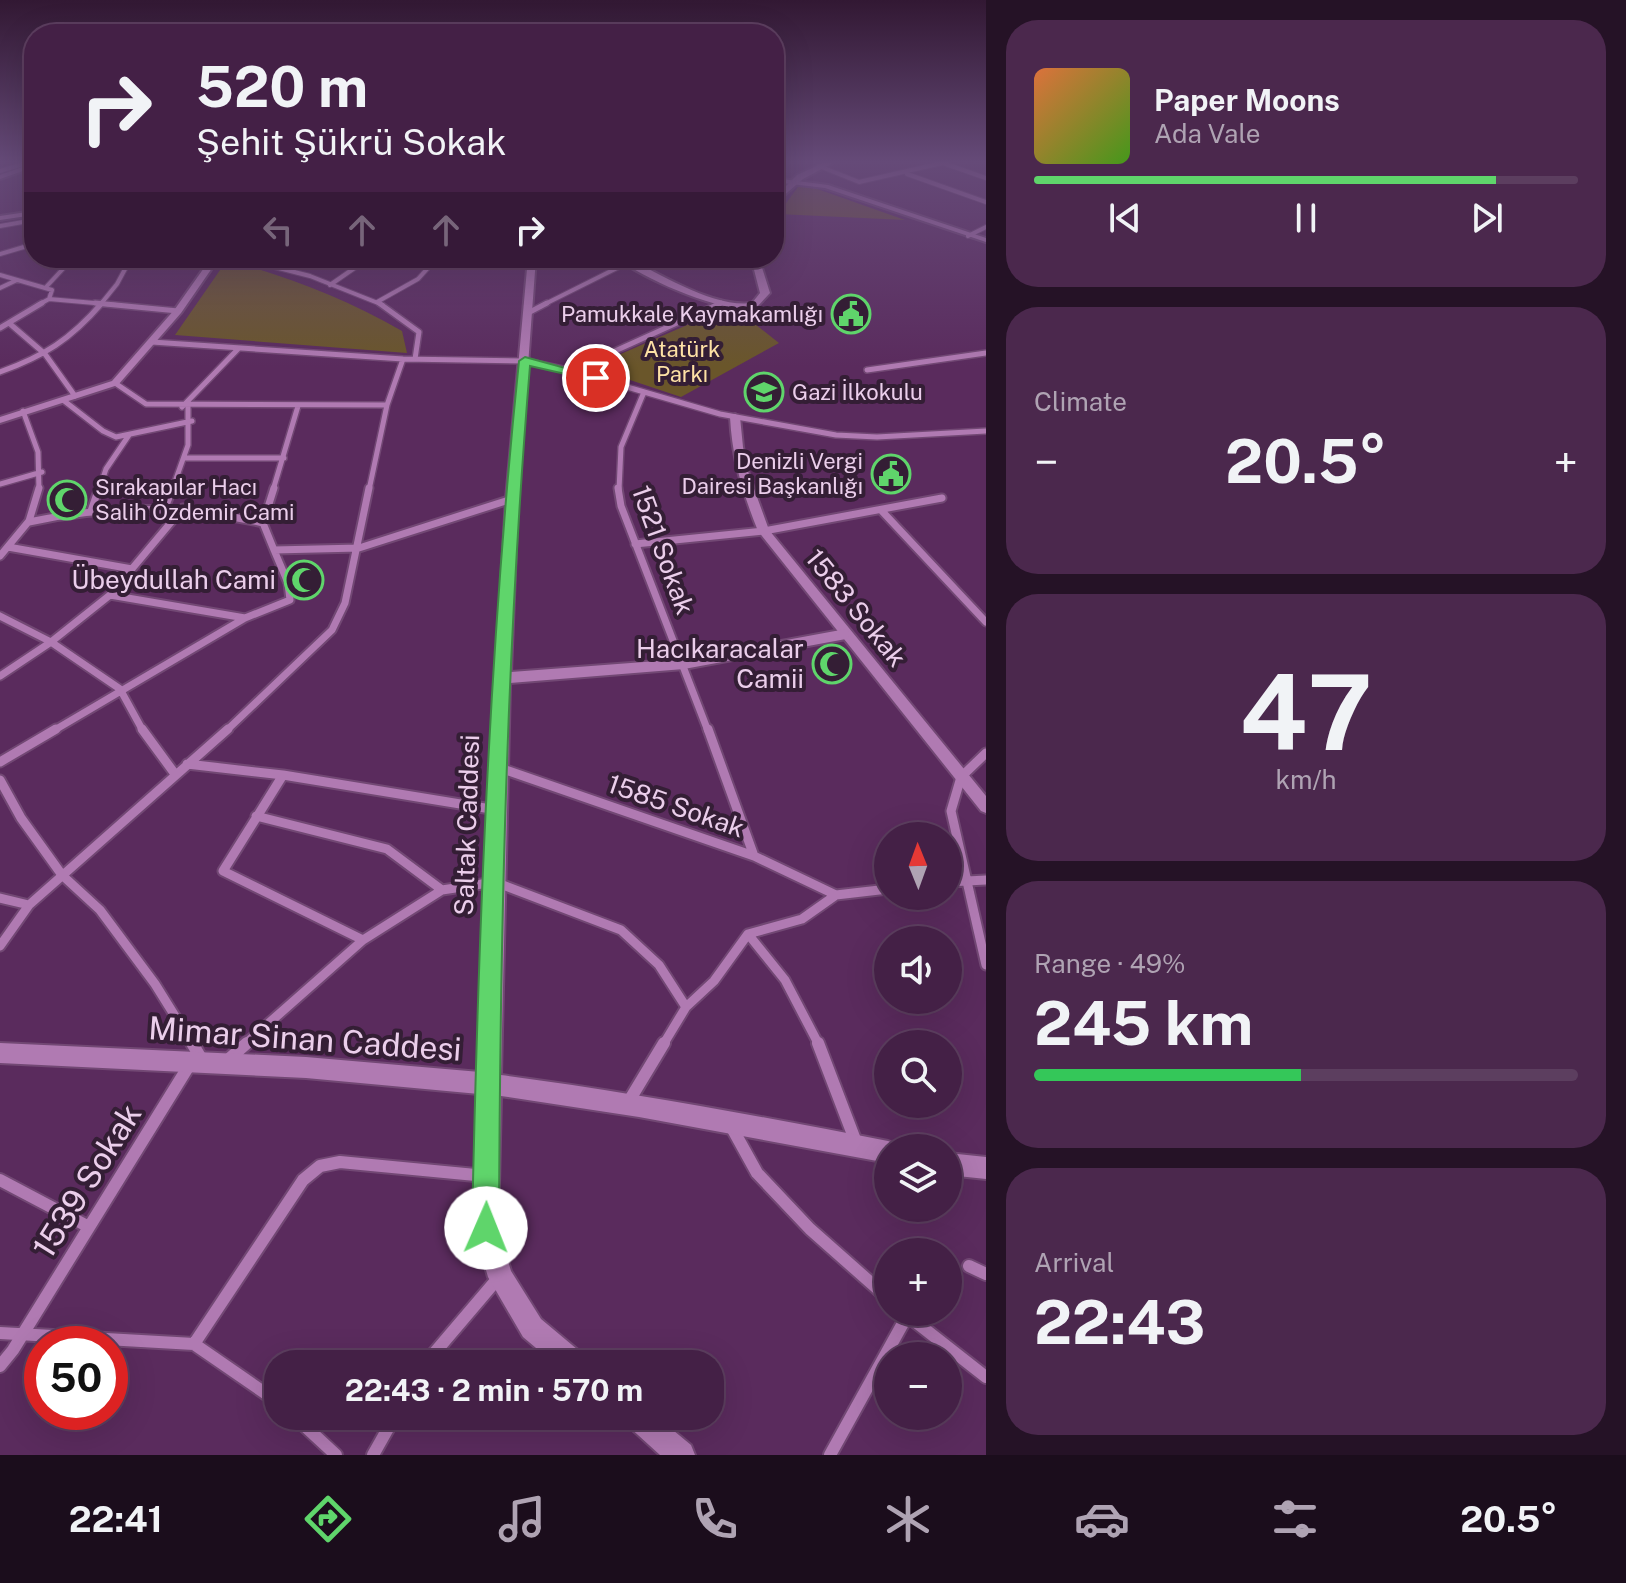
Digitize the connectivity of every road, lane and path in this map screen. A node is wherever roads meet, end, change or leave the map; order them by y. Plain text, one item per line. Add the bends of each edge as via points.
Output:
1 (955, 231) edge
2 (978, 231) edge
3 (968, 236) junction
4 (986, 240) edge
5 (24, 246) edge
6 (2, 252) edge
7 (64, 268) edge
8 (127, 268) edge
9 (208, 268) edge
10 (284, 268) edge
11 (355, 268) edge
12 (428, 268) edge
13 (531, 268) edge
14 (618, 268) edge
15 (650, 268) edge
16 (756, 268) edge
17 (293, 270) joint
18 (0, 275) edge
19 (18, 280) junction
20 (330, 285) junction
21 (47, 286) junction
22 (0, 288) edge
23 (49, 299) junction
24 (377, 302) junction
25 (722, 303) junction
26 (98, 306) junction
27 (178, 311) junction
28 (528, 313) junction
29 (9, 323) junction
30 (0, 328) edge
31 (152, 342) junction
32 (238, 349) junction
33 (986, 353) edge
34 (45, 354) junction
35 (403, 359) junction
36 (415, 359) junction
37 (525, 361) junction
38 (867, 370) dead end
39 (572, 371) junction
40 (0, 372) edge
41 (115, 383) junction
42 (644, 392) junction
43 (75, 396) junction
44 (63, 400) junction
45 (387, 405) junction
46 (298, 406) junction
47 (185, 407) junction
48 (23, 411) junction
49 (735, 417) junction
50 (0, 420) edge
51 (192, 421) junction
52 (986, 431) edge
53 (129, 435) junction
54 (184, 458) junction
55 (284, 458) junction
56 (42, 472) junction
57 (0, 484) edge
58 (942, 498) dead end
59 (512, 499) junction
60 (166, 505) junction
61 (183, 508) junction
62 (881, 510) junction
63 (91, 511) junction
64 (29, 522) junction
65 (263, 523) junction
66 (764, 531) junction
67 (635, 544) junction
68 (8, 547) junction
69 (359, 548) junction
70 (274, 550) junction
71 (0, 556) edge
72 (132, 569) junction
73 (110, 595) junction
74 (0, 616) edge
75 (245, 618) junction
76 (986, 622) edge
77 (846, 634) junction
78 (51, 642) junction
79 (684, 664) junction
80 (0, 676) edge
81 (503, 678) junction
82 (120, 689) junction
83 (986, 753) edge
84 (0, 762) edge
85 (187, 764) junction
86 (499, 768) junction
87 (175, 774) junction
88 (283, 775) junction
89 (961, 777) junction
90 (0, 780) edge
91 (986, 807) edge
92 (497, 810) junction
93 (256, 816) junction
94 (754, 856) junction
95 (62, 875) junction
96 (962, 880) edge
97 (966, 880) junction
98 (986, 880) edge
99 (495, 882) junction
100 (442, 890) junction
101 (874, 891) edge
102 (836, 895) junction
103 (0, 898) edge
104 (29, 905) junction
105 (748, 934) junction
106 (363, 940) junction
107 (0, 946) edge
108 (986, 965) edge
109 (686, 1007) junction
110 (0, 1053) edge
111 (206, 1064) junction
112 (487, 1084) junction
113 (627, 1105) junction
114 (728, 1122) junction
115 (858, 1146) junction
116 (874, 1149) edge
117 (962, 1165) edge
118 (986, 1168) edge
119 (486, 1176) junction
120 (0, 1180) edge
121 (89, 1227) junction
122 (969, 1266) dead end
123 (986, 1274) edge
124 (500, 1277) junction
125 (874, 1286) edge
126 (28, 1326) edge
127 (899, 1326) edge
128 (920, 1326) edge
129 (24, 1332) joint
130 (0, 1333) edge
131 (128, 1339) edge
132 (194, 1344) junction
133 (437, 1350) edge
134 (558, 1350) edge
135 (0, 1366) edge
136 (986, 1377) edge
137 (264, 1392) edge
138 (309, 1430) edge
139 (387, 1430) edge
140 (652, 1430) edge
141 (336, 1455) edge
142 (373, 1455) edge
143 (681, 1455) edge
144 (830, 1455) edge

1 - 3 street
2 - 3 street
3 - 4 street
5 - 6 street
7 - 21 street
8 - 26 street
9 - 27 street
10 - 17 street
11 - 20 street
12 - 24 street
13 - 28 main road, Saltak Caddesi
14 - 28 street
15 - 25 main road
16 - 25 main road via 765,293 754,306
17 - 20 street
18 - 19 street
19 - 21 street
19 - 22 street
20 - 24 street
21 - 23 street via 52,290
23 - 26 street
23 - 29 street
24 - 36 street via 419,332
25 - 39 street
26 - 27 street
26 - 34 street
27 - 31 street
28 - 37 main road, Saltak Caddesi
29 - 30 street
29 - 34 street
31 - 32 street
31 - 41 street
32 - 35 street
32 - 47 street
33 - 38 street
34 - 40 street
34 - 43 street
35 - 36 street
35 - 45 street
36 - 37 street
37 - 39 street
37 - 59 main road, Saltak Caddesi
39 - 42 street
41 - 43 street
41 - 47 street via 146,404
42 - 49 street
42 - 67 street, 1521 Sokak via 623,433 617,466 621,506
43 - 44 street
44 - 48 street
44 - 53 street via 103,431
45 - 46 street
45 - 69 street
46 - 47 street
46 - 55 street
47 - 51 street
48 - 50 street
48 - 56 street via 38,442
49 - 52 street via 836,435
49 - 66 street, 1583 Sokak via 744,483
51 - 53 street
51 - 54 street
53 - 63 street via 106,469
54 - 55 street
54 - 60 street
55 - 65 street
56 - 57 street
56 - 64 street
58 - 62 street
59 - 69 street
59 - 81 main road, Saltak Caddesi
60 - 61 street
60 - 63 street
61 - 65 street
61 - 72 street
62 - 66 street
62 - 76 street
63 - 64 street
64 - 68 street
65 - 70 street
66 - 67 street
66 - 77 street, 1583 Sokak
67 - 79 street, 1521 Sokak
68 - 71 street
68 - 72 street
69 - 70 street
69 - 85 street via 332,630
70 - 75 street via 290,600
72 - 73 street
73 - 75 street
73 - 78 street
74 - 78 street
75 - 82 street
77 - 79 main road
77 - 89 street, 1583 Sokak
78 - 80 street
78 - 82 street
79 - 81 main road
79 - 94 street, 1521 Sokak
81 - 86 main road, Saltak Caddesi
82 - 84 street
82 - 87 street
83 - 89 street
85 - 87 street
85 - 88 street
86 - 92 main road, Saltak Caddesi
86 - 94 street, 1585 Sokak
87 - 95 street
88 - 92 street
88 - 93 street
89 - 91 street, 1583 Sokak
89 - 97 street via 951,811
90 - 95 street
92 - 99 main road, Saltak Caddesi
93 - 100 street via 387,849
93 - 106 street via 223,871
94 - 102 street, 1585 Sokak
95 - 104 street
95 - 111 street via 100,910
96 - 97 street
97 - 98 street
97 - 108 street
99 - 100 street
99 - 109 street via 621,930 659,965
99 - 112 main road, Saltak Caddesi
100 - 106 street, 1539 Sokak
101 - 102 street
102 - 105 street via 802,919
103 - 104 street
104 - 107 street
105 - 109 street via 714,981
105 - 115 street via 773,959 828,1064
106 - 111 street, 1539 Sokak
109 - 113 street
110 - 111 main road, Mimar Sinan Caddesi
111 - 112 main road, Mimar Sinan Caddesi
111 - 121 street, 1539 Sokak
112 - 113 main road, Mimar Sinan Caddesi
112 - 119 main road, Saltak Caddesi
113 - 114 main road, Mimar Sinan Caddesi
114 - 115 main road, Mimar Sinan Caddesi
114 - 125 street via 757,1173
115 - 116 main road, Mimar Sinan Caddesi
117 - 118 main road
119 - 124 main road, Saltak Caddesi via 486,1228
119 - 132 street via 340,1162 320,1166 303,1180
120 - 121 street
121 - 126 street, 1539 Sokak
122 - 123 street
124 - 133 street
124 - 134 main road, Saltak Caddesi via 532,1328
127 - 144 street
128 - 136 street
129 - 130 street
129 - 135 street, 1539 Sokak
131 - 132 street
132 - 137 street
138 - 141 street
139 - 142 street
140 - 143 main road

